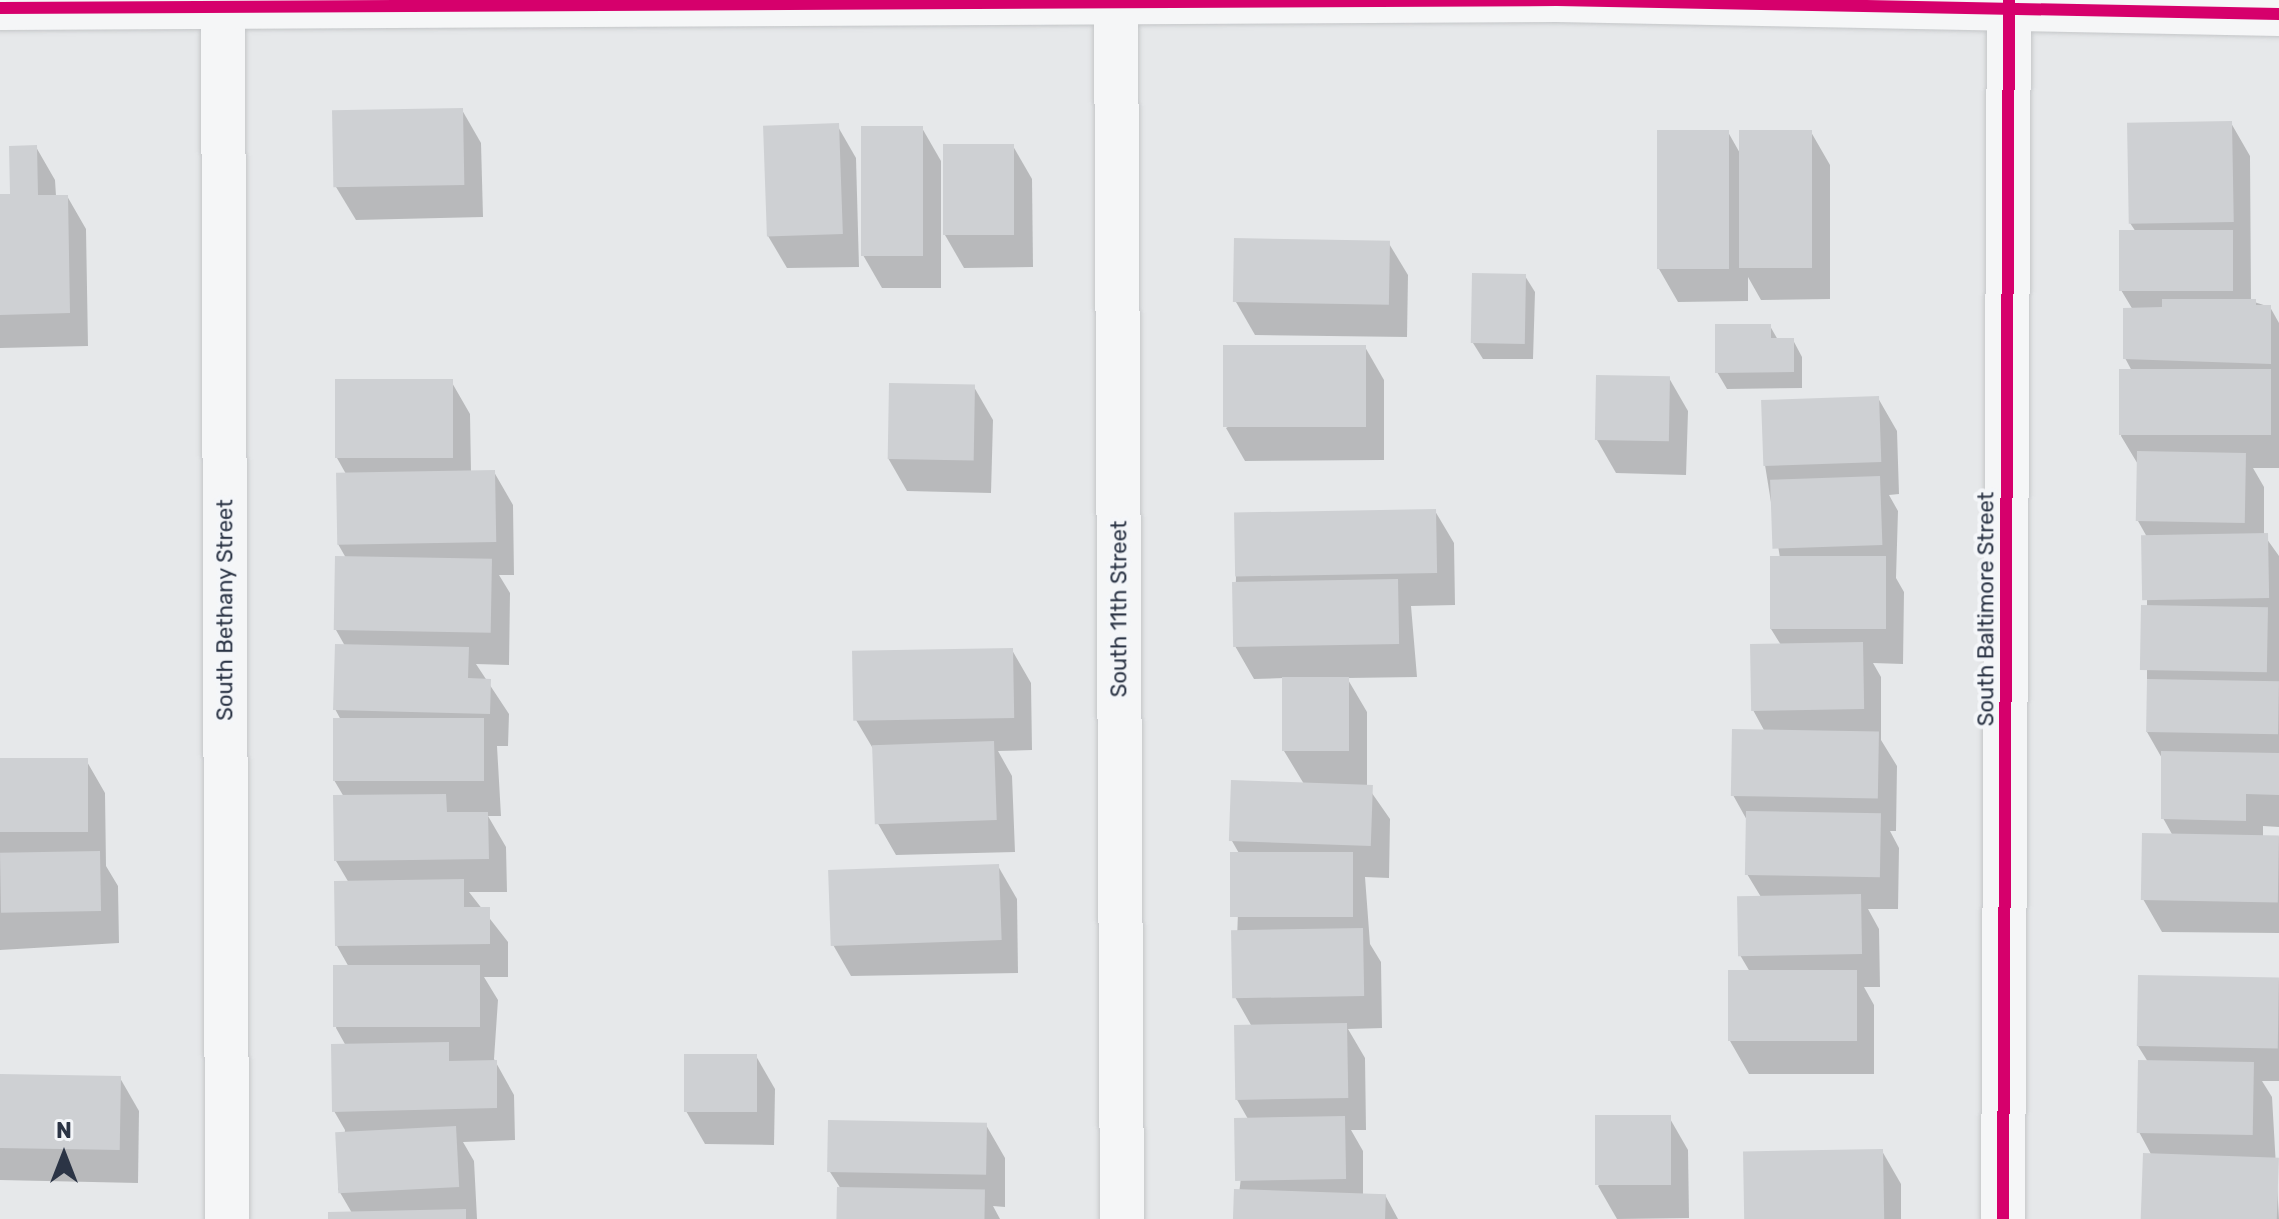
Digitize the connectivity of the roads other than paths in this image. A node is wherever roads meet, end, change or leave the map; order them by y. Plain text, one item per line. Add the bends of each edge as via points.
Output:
1 (1116, 1) edge
2 (223, 3) edge
3 (2009, 7) edge
4 (0, 8) edge
5 (2279, 14) edge
6 (227, 1219) edge
7 (1122, 1219) edge
8 (2003, 1219) edge

1 - 2 street
1 - 3 street
1 - 7 street, South 11th Street
2 - 4 street
2 - 6 street, South Bethany Street
3 - 5 street
3 - 8 street, South Baltimore Street

